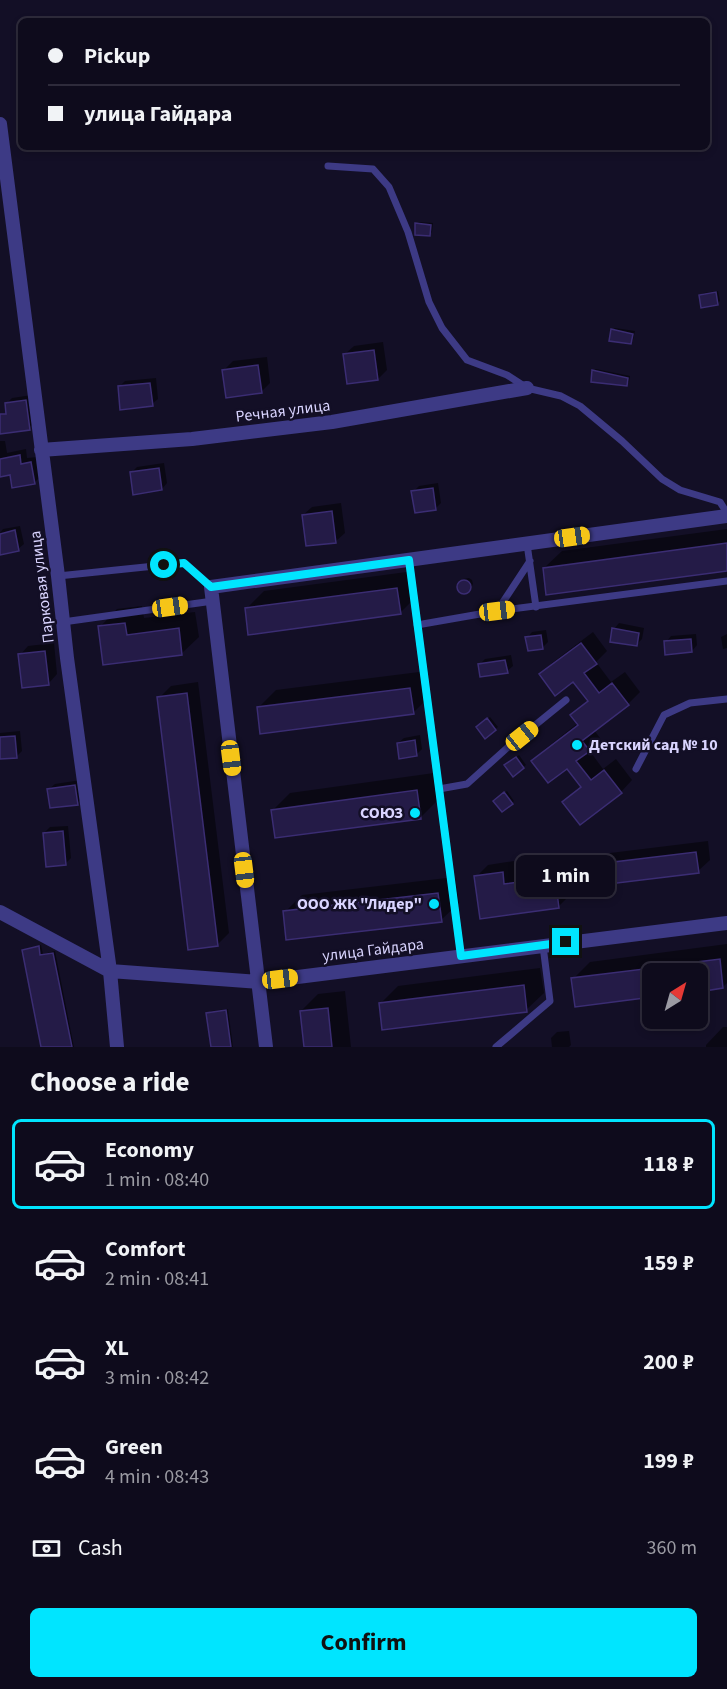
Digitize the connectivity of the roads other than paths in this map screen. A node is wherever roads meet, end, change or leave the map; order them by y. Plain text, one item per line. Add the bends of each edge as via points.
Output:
1 (0, 124) edge
2 (328, 166) dead end
3 (527, 388) junction
4 (41, 450) junction
5 (727, 514) edge
6 (527, 543) junction
7 (409, 560) junction
8 (530, 561) junction
9 (58, 576) junction
10 (727, 581) edge
11 (212, 594) junction
12 (536, 606) junction
13 (497, 611) junction
14 (63, 622) junction
15 (417, 625) junction
16 (727, 699) edge
17 (566, 700) dead end
18 (636, 770) dead end
19 (439, 789) junction
20 (0, 912) edge
21 (727, 923) edge
22 (543, 945) junction
23 (461, 956) junction
24 (110, 971) junction
25 (258, 982) junction
26 (117, 1047) edge
27 (266, 1047) edge
28 (496, 1047) edge

1 - 4 street, Парковая улица
2 - 3 lane via 374,169 389,187 408,232 429,302 442,328 467,360 507,375
3 - 4 street, Речная улица via 332,422 192,439
3 - 5 lane via 561,396 580,406 662,478 680,490 720,502
4 - 9 street, Парковая улица
5 - 6 street
6 - 7 street
6 - 8 lane
7 - 11 street
7 - 15 lane
8 - 12 lane
8 - 13 lane
9 - 11 lane via 184,563
9 - 14 street, Парковая улица
10 - 12 lane
11 - 14 lane
11 - 25 street
12 - 13 lane
13 - 15 lane
14 - 24 street, Парковая улица
15 - 19 lane
16 - 18 lane via 690,704 664,716
17 - 19 lane via 467,784
19 - 23 lane
20 - 24 street, улица Гайдара
21 - 22 street, улица Гайдара
22 - 23 street, улица Гайдара
22 - 28 lane via 550,1001
23 - 25 street, улица Гайдара
24 - 25 street, улица Гайдара
24 - 26 street, Парковая улица
25 - 27 street

